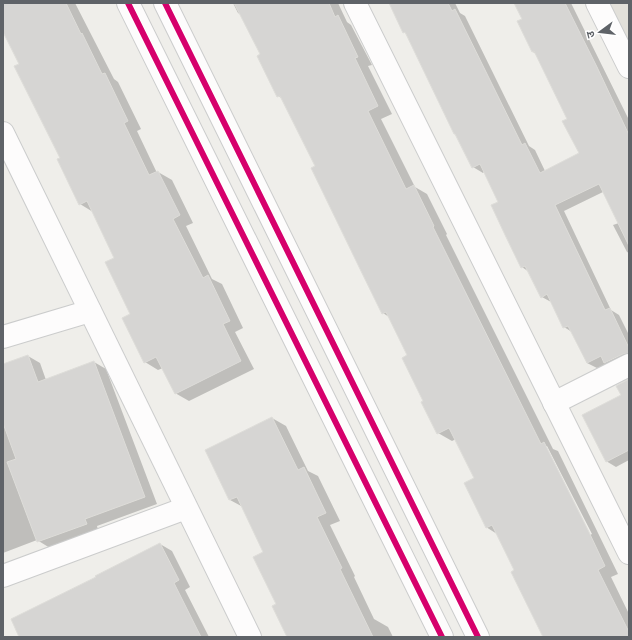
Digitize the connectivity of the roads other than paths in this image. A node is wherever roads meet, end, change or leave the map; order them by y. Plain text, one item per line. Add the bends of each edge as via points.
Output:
1 (128, 3) edge
2 (165, 3) edge
3 (355, 3) edge
4 (597, 3) edge
5 (629, 67) edge
6 (3, 133) edge
7 (90, 311) junction
8 (3, 337) edge
9 (629, 364) edge
10 (554, 403) junction
11 (186, 508) junction
12 (629, 552) edge
13 (3, 576) edge
14 (250, 637) edge
15 (442, 637) edge
16 (478, 637) edge

1 - 15 street
2 - 16 street
3 - 10 street
4 - 5 street
6 - 7 street
7 - 8 street
7 - 11 street
9 - 10 street
10 - 12 street
11 - 13 street
11 - 14 street

